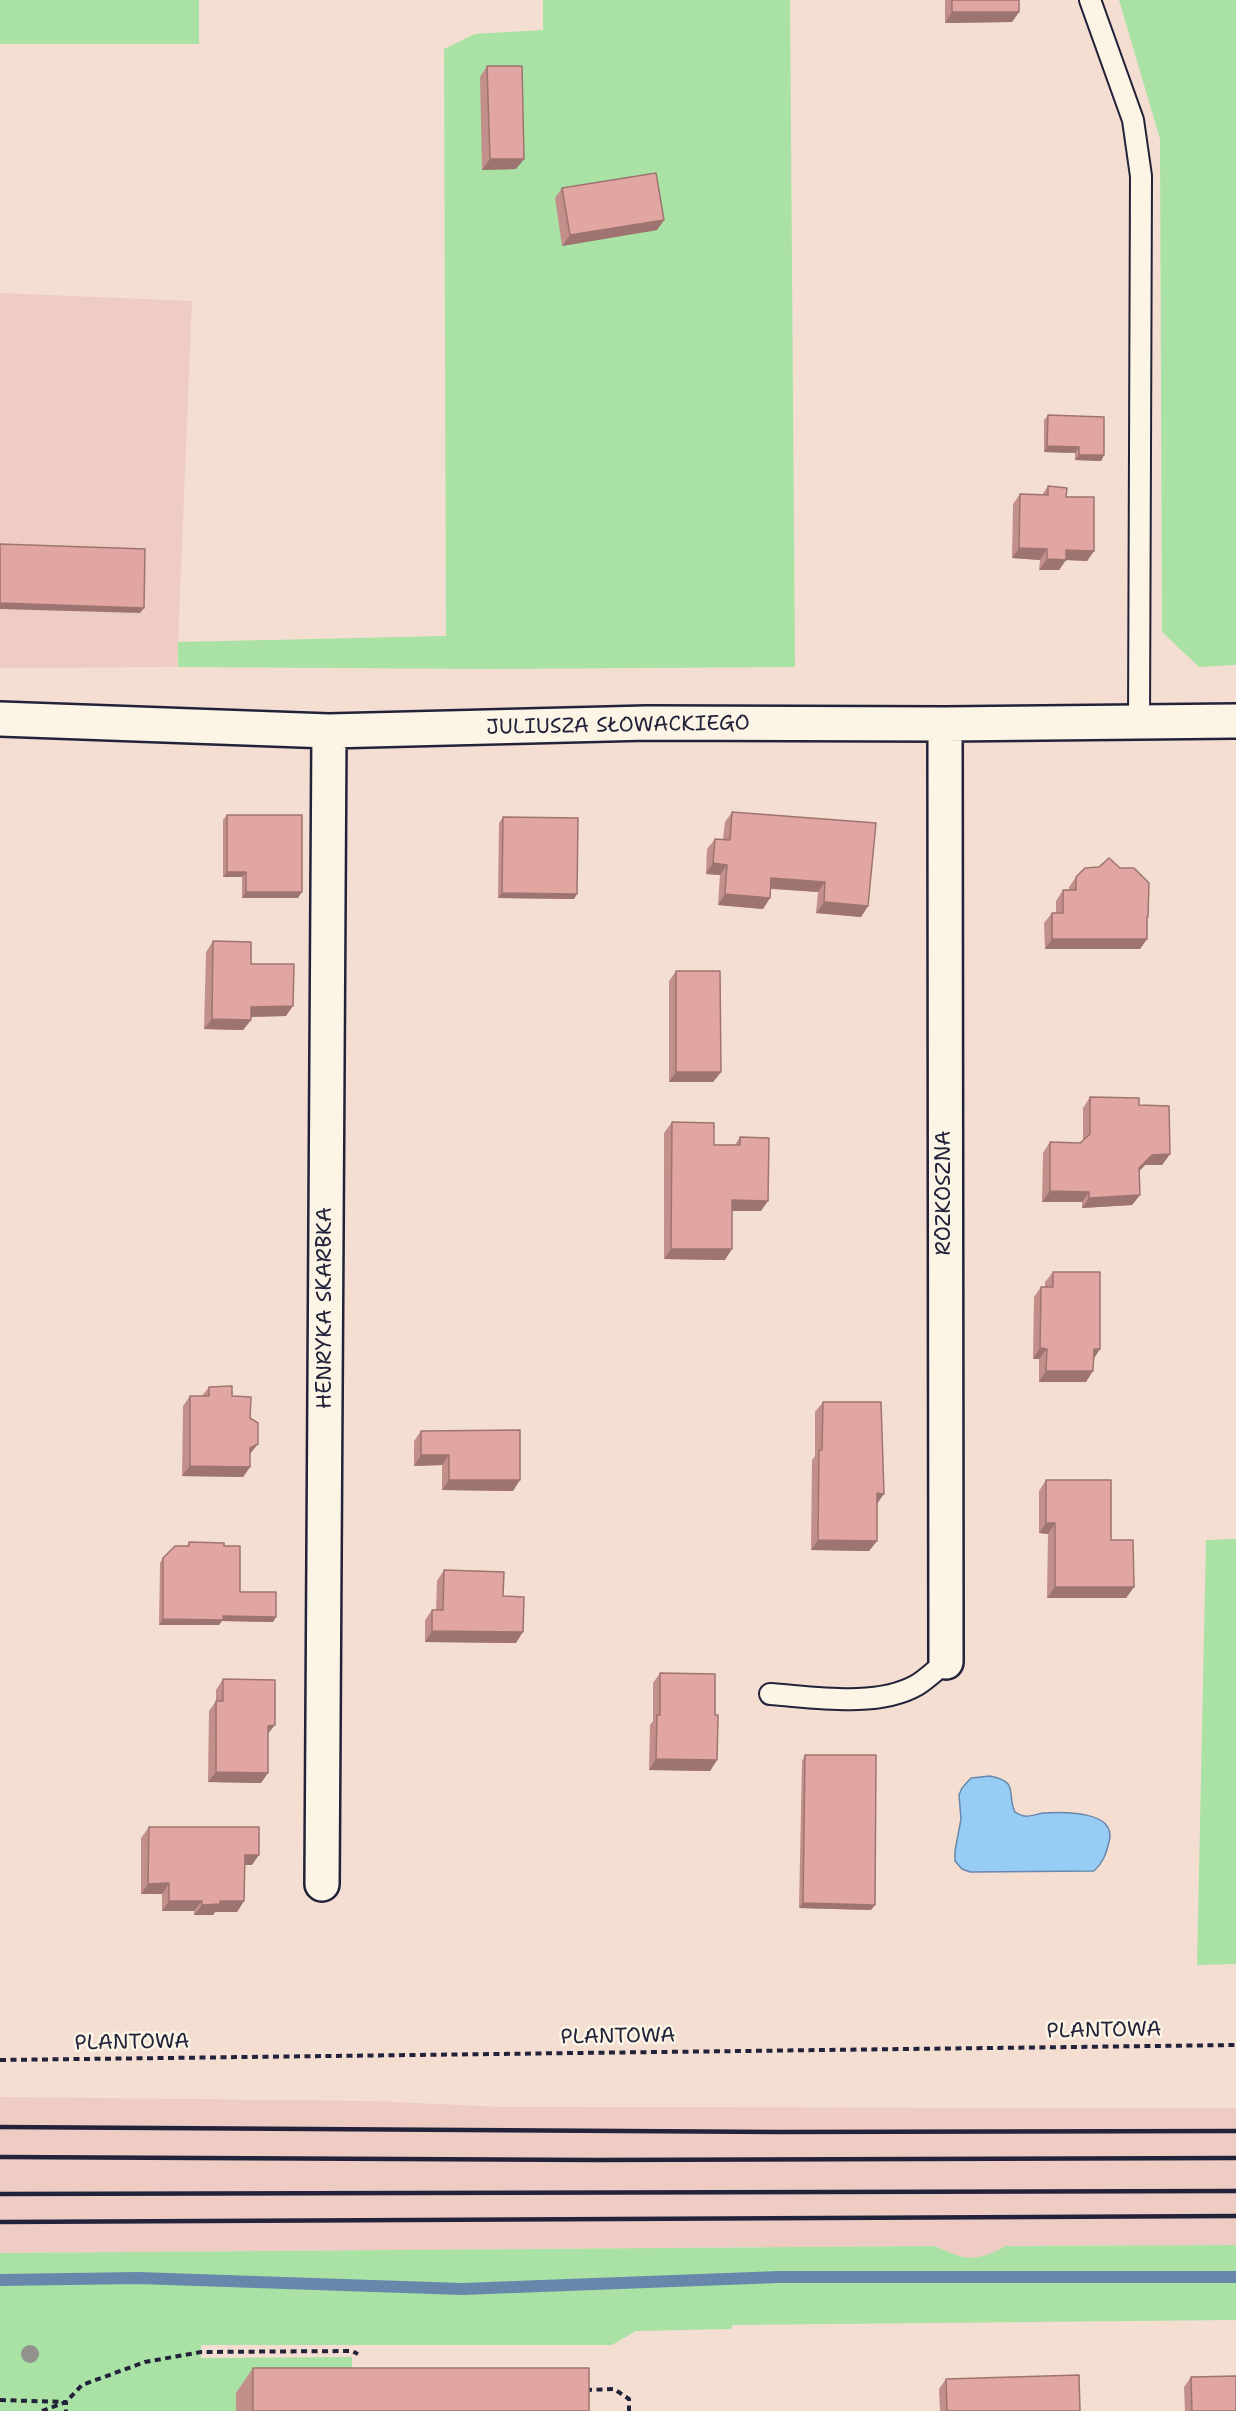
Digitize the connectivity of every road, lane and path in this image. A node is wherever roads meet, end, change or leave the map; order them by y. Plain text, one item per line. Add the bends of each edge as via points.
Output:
1 (1090, 0) edge
2 (0, 719) edge
3 (1236, 721) edge
4 (1139, 723) junction
5 (945, 724) junction
6 (329, 731) junction
7 (946, 1662) joint
8 (770, 1694) dead end
9 (322, 1884) dead end
10 (1236, 2045) edge
11 (0, 2060) edge
12 (358, 2355) dead end
13 (579, 2390) edge
14 (0, 2400) edge
15 (66, 2402) junction
16 (42, 2411) edge
17 (66, 2411) edge
18 (629, 2411) edge

1 - 4 lane via 1133,120 1141,176
2 - 6 street, JULIUSZA SŁOWACKIEGO
3 - 4 street, JULIUSZA SŁOWACKIEGO
4 - 5 street, JULIUSZA SŁOWACKIEGO
5 - 6 street, JULIUSZA SŁOWACKIEGO via 647,723
5 - 7 street, ROZKOSZNA
6 - 9 street, HENRYKA SKARBKA
7 - 8 lane via 917,1685 896,1693 855,1700
10 - 11 path, PLANTOWA
12 - 15 path via 352,2351 201,2352 146,2362 106,2375 82,2385
13 - 18 path via 614,2389 629,2399
14 - 15 path
15 - 16 path
15 - 17 path

